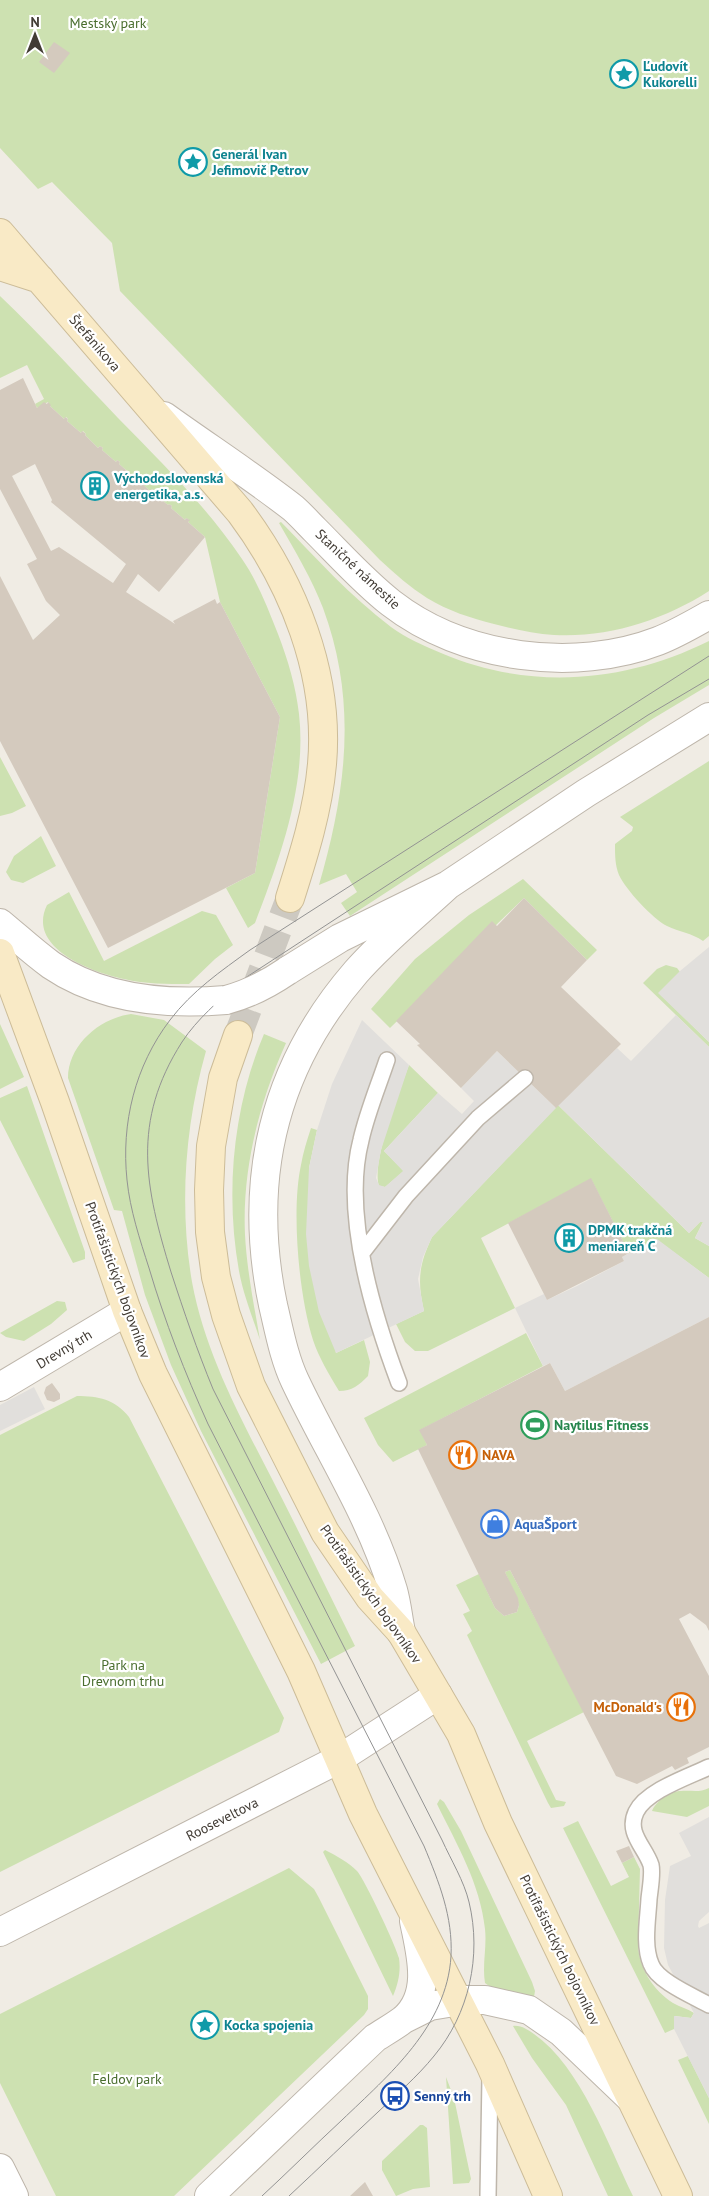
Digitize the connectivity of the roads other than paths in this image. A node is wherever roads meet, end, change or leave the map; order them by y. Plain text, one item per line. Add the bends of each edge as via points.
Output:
1 (0, 233) edge
2 (0, 266) edge
3 (40, 279) junction
4 (150, 406) junction
5 (709, 615) edge
6 (709, 717) edge
7 (448, 885) junction
8 (290, 898) tunnel mouth
9 (0, 923) edge
10 (0, 953) edge
11 (238, 1035) tunnel mouth
12 (387, 1060) dead end
13 (525, 1078) dead end
14 (362, 1253) junction
15 (127, 1311) junction
16 (399, 1383) dead end
17 (0, 1387) edge
18 (401, 1632) junction
19 (438, 1695) junction
20 (339, 1760) junction
21 (709, 1767) edge
22 (412, 1914) junction
23 (0, 1932) edge
24 (457, 2000) junction
25 (709, 2005) edge
26 (404, 2019) junction
27 (490, 2064) junction
28 (632, 2100) junction
29 (0, 2168) edge
30 (14, 2196) edge
31 (210, 2196) edge
32 (487, 2196) edge
33 (548, 2196) edge
34 (678, 2196) edge

1 - 3 street, Štefánikova
2 - 3 street
3 - 4 street, Štefánikova
4 - 5 street, Staničné námestie via 295,509 392,604 420,622 481,648 539,657 577,658 606,654 658,641
4 - 8 street via 257,535 273,561 303,630 322,709 322,763 316,805
6 - 7 street via 586,793
7 - 9 street, bridge via 340,938 267,985 226,1000 157,1001 88,983 51,964
7 - 18 street via 358,970 308,1040 273,1128 262,1197 266,1269 279,1334 294,1380 372,1531 393,1591
10 - 15 street, Protifašistických bojovníkov
11 - 18 street, Protifašistických bojovníkov via 223,1078 211,1146 209,1190 216,1277 226,1315 251,1386 325,1532 370,1598
12 - 14 lane via 360,1141 356,1214
13 - 14 lane via 472,1125 406,1196
14 - 16 lane via 380,1332
15 - 17 street, Drevný trh
15 - 20 street, Protifašistických bojovníkov via 153,1374 301,1671
18 - 19 street, Protifašistických bojovníkov
19 - 20 street, Rooseveltova
19 - 28 street, Protifašistických bojovníkov via 461,1734 498,1823
20 - 22 street, Protifašistických bojovníkov
20 - 23 street, Rooseveltova
21 - 25 lane via 641,1803 633,1827 651,1866 648,1935 651,1964 659,1976
22 - 24 street, Protifašistických bojovníkov
22 - 26 street via 422,1974 417,2001
24 - 26 street, Protifašistických bojovníkov via 430,2006
24 - 27 street, Protifašistických bojovníkov
24 - 28 street, Protifašistických bojovníkov via 495,2002 540,2016
26 - 31 street via 375,2038
27 - 32 lane
27 - 33 street, Protifašistických bojovníkov
28 - 34 street, Protifašistických bojovníkov
29 - 30 street

